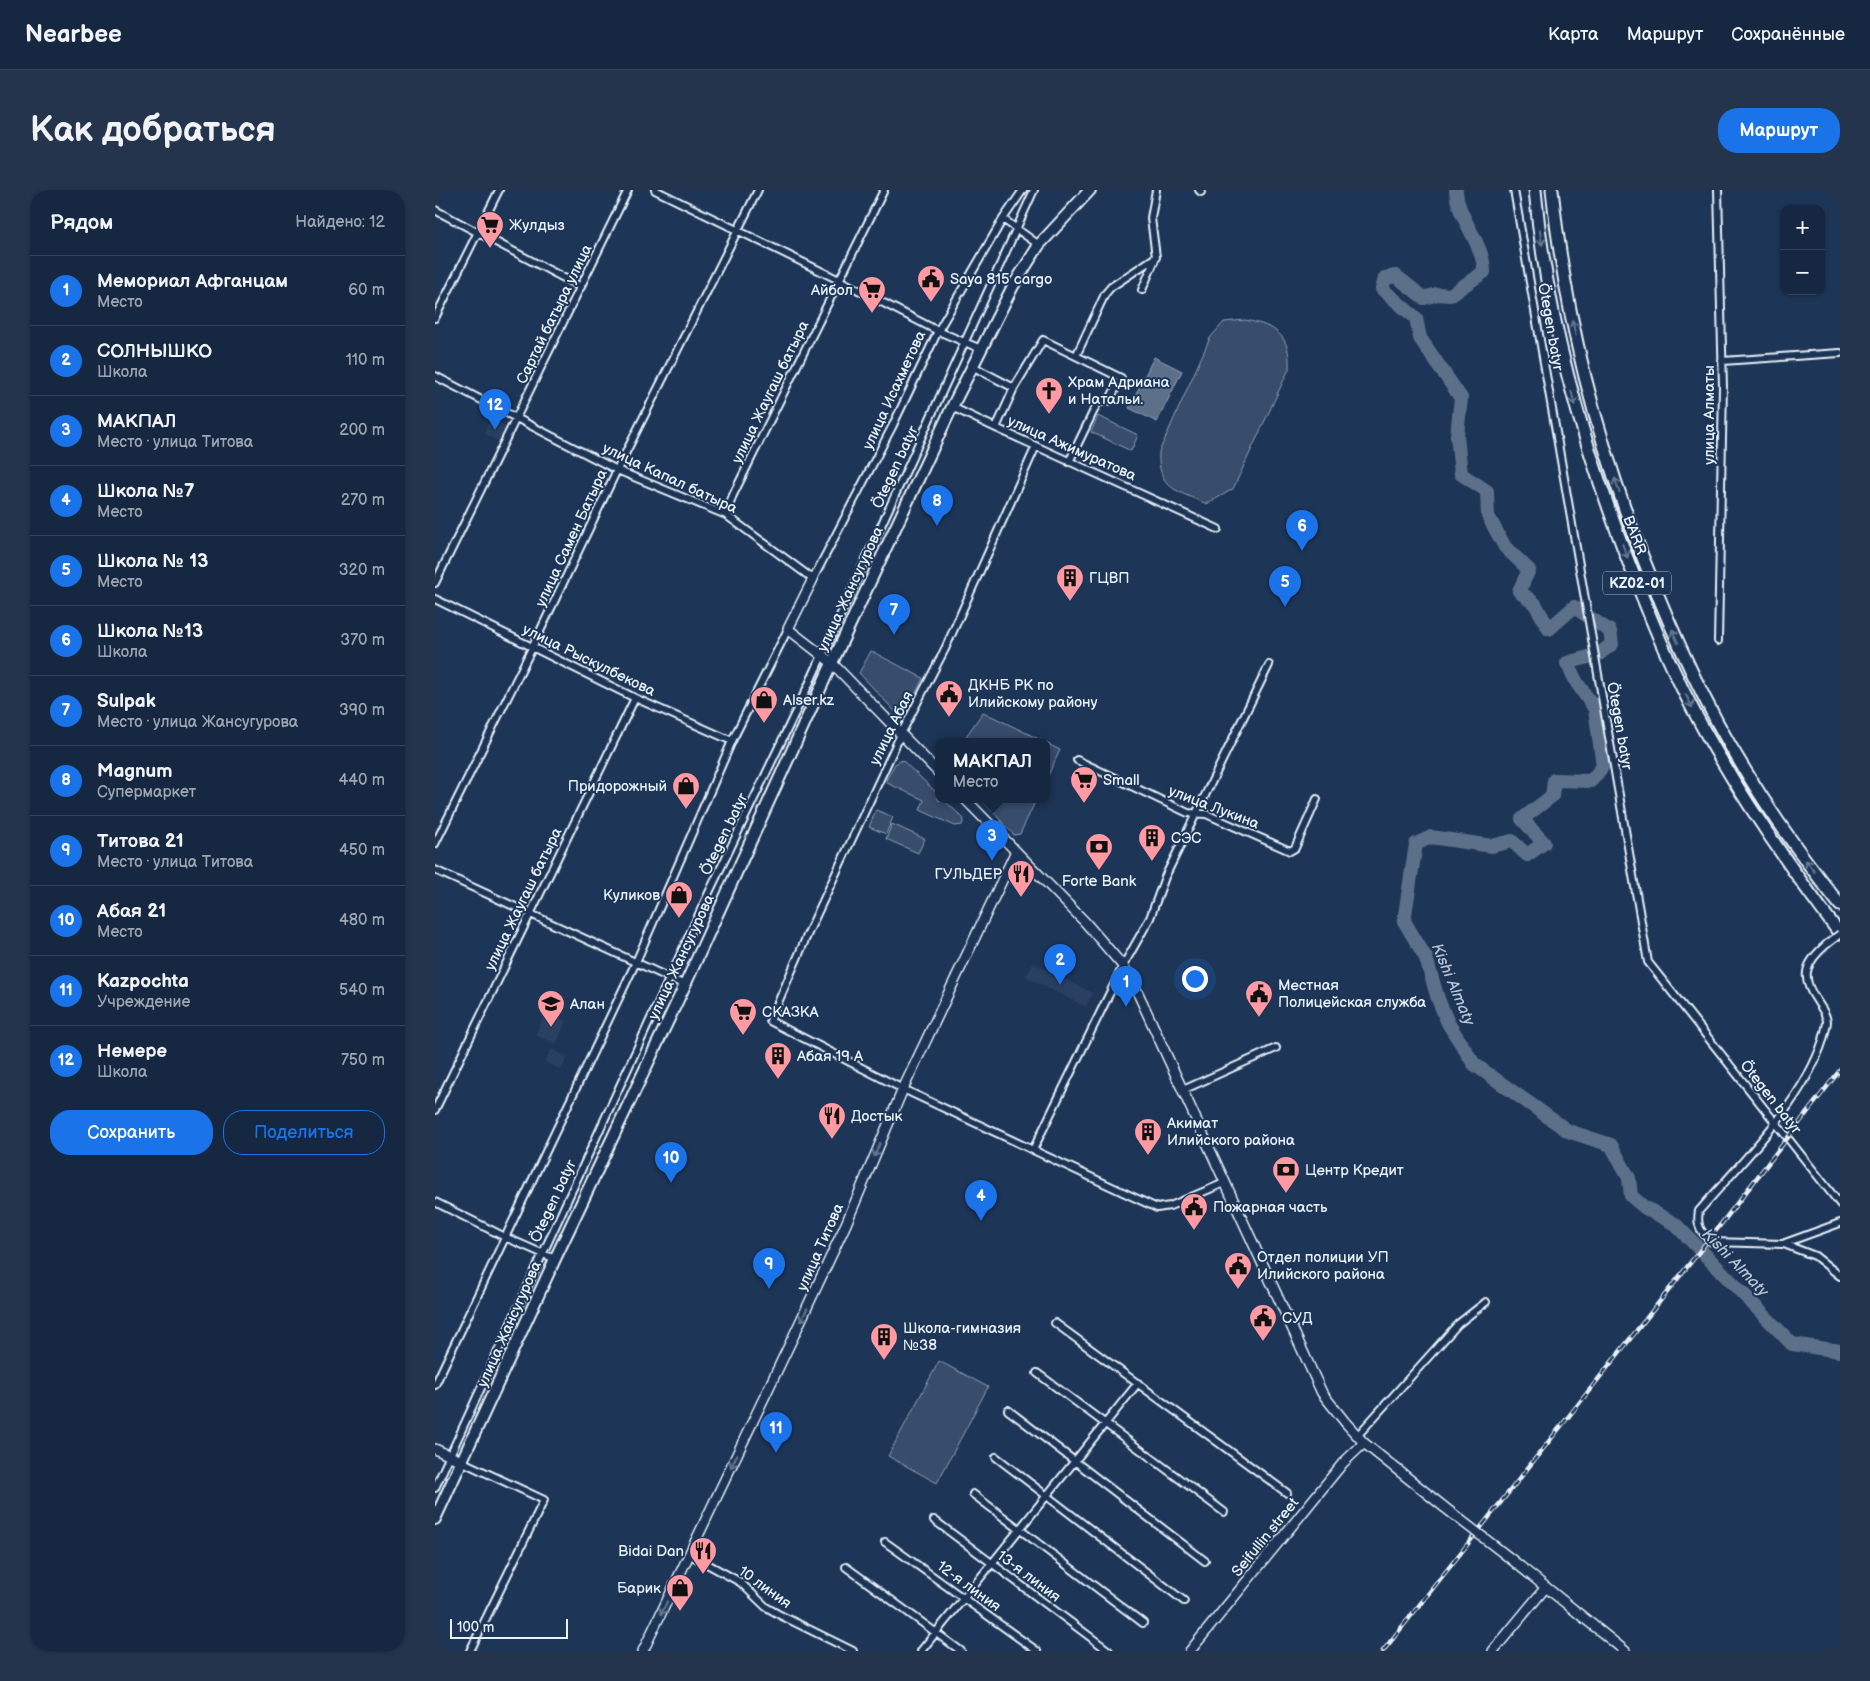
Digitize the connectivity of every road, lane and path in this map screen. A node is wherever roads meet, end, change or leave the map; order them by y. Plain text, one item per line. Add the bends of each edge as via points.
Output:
1 (499, 190) edge
2 (628, 190) edge
3 (655, 190) edge
4 (758, 190) edge
5 (884, 190) edge
6 (1023, 190) edge
7 (1034, 190) edge
8 (1090, 190) edge
9 (1156, 190) edge
10 (1514, 190) edge
11 (1535, 190) edge
12 (1552, 190) edge
13 (1718, 190) edge
14 (435, 210) edge
15 (1003, 219) junction
16 (738, 230) junction
17 (479, 232) junction
18 (1039, 245) junction
19 (1156, 258) junction
20 (839, 280) junction
21 (581, 287) junction
22 (1142, 290) dead end
23 (435, 318) edge
24 (937, 331) junction
25 (981, 349) junction
26 (1840, 353) edge
27 (1076, 356) junction
28 (1722, 361) junction
29 (972, 366) junction
30 (435, 376) edge
31 (1014, 388) junction
32 (952, 407) junction
33 (516, 418) junction
34 (996, 428) junction
35 (1036, 446) junction
36 (1069, 462) junction
37 (617, 470) junction
38 (726, 515) junction
39 (1218, 528) dead end
40 (813, 579) junction
41 (435, 583) edge
42 (435, 599) edge
43 (788, 629) junction
44 (1717, 641) dead end
45 (533, 646) junction
46 (831, 663) junction
47 (1269, 665) dead end
48 (635, 698) junction
49 (901, 734) junction
50 (732, 741) junction
51 (1077, 760) dead end
52 (935, 769) edge
53 (1317, 799) dead end
54 (969, 803) edge
55 (1197, 814) junction
56 (435, 844) edge
57 (1017, 851) junction
58 (435, 870) edge
59 (1840, 905) edge
60 (530, 913) junction
61 (1840, 934) edge
62 (636, 962) junction
63 (1123, 966) junction
64 (685, 985) junction
65 (1276, 1048) dead end
66 (903, 1090) junction
67 (1183, 1090) junction
68 (435, 1110) edge
69 (1033, 1150) junction
70 (1224, 1183) junction
71 (435, 1202) edge
72 (1840, 1204) edge
73 (1840, 1223) edge
74 (505, 1237) junction
75 (1784, 1244) junction
76 (555, 1259) junction
77 (1840, 1276) edge
78 (1486, 1302) dead end
79 (1055, 1323) dead end
80 (1037, 1372) dead end
81 (1138, 1383) junction
82 (435, 1385) edge
83 (1008, 1410) dead end
84 (1105, 1424) junction
85 (1361, 1439) junction
86 (435, 1449) edge
87 (996, 1457) dead end
88 (1076, 1461) junction
89 (463, 1462) junction
90 (435, 1488) edge
91 (1287, 1493) dead end
92 (973, 1494) dead end
93 (1048, 1496) junction
94 (1224, 1512) dead end
95 (435, 1519) edge
96 (934, 1520) dead end
97 (1020, 1529) junction
98 (885, 1542) dead end
99 (689, 1554) junction
100 (1205, 1562) dead end
101 (992, 1564) junction
102 (846, 1566) dead end
103 (1546, 1587) junction
104 (964, 1597) junction
105 (1184, 1601) dead end
106 (1143, 1623) dead end
107 (935, 1632) junction
108 (470, 1651) edge
109 (643, 1651) edge
110 (853, 1651) edge
111 (921, 1651) edge
112 (961, 1651) edge
113 (1037, 1651) edge
114 (1109, 1651) edge
115 (1190, 1651) edge
116 (1493, 1651) edge
117 (1625, 1651) edge

1 - 17 street
2 - 21 street, Сартай батыра улица
3 - 16 street, улица Исахметова
4 - 16 street, улица Самен Батыра
5 - 20 street
6 - 15 street
7 - 90 street, Ötegen batyr via 809,684 704,903
8 - 18 main road, улица Жансугурова
9 - 19 street via 1151,218
10 - 72 street, Ötegen batyr via 1648,962
11 -> 61 highway, BARR / KZ02-01 via 1554,314 1575,408 1599,485 1652,622 1674,672 1736,785 1792,871
59 -> 12 highway, BARR / KZ02-01 via 1789,838 1742,767 1700,690 1659,598 1621,499 1587,389 1565,284
13 - 28 street, улица Алматы
14 - 17 street
15 - 18 street
15 - 24 street
16 - 20 street, улица Исахметова
16 - 37 street, улица Самен Батыра
17 - 21 street
17 - 23 street
18 - 25 main road, улица Жансугурова via 1013,286
19 - 22 street
19 - 27 street via 1105,294
20 - 24 street, улица Исахметова
20 - 38 street, улица Жаугаш батыра
21 - 33 street, Сартай батыра улица
24 - 25 street
24 - 40 street, улица Исахметова via 892,427
25 - 29 main road, улица Жансугурова
26 - 28 street
27 - 31 street, улица Ажимуратова via 1043,340
27 - 36 street via 1121,378 1109,401 1098,402
28 - 44 street, улица Алматы
29 - 31 street
29 - 32 main road, улица Жансугурова
30 - 33 street, улица Капал батыра
31 - 34 street, улица Ажимуратова
32 - 34 street
32 - 46 main road, улица Жансугурова
33 - 37 street, улица Капал батыра
33 - 41 street, Сартай батыра улица
34 - 35 street, улица Ажимуратова
35 - 36 street, улица Ажимуратова
35 - 49 street, улица Абая via 945,649
36 - 39 street, улица Ажимуратова
37 - 38 street, улица Капал батыра
37 - 45 street, улица Самен Батыра
38 - 40 street, улица Капал батыра
40 - 43 street
42 - 45 street, улица Рыскулбекова
43 - 46 street
43 - 50 street
45 - 48 street, улица Рыскулбекова
45 - 56 street, улица Самен Батыра
46 - 49 street
46 - 64 main road, улица Жансугурова
47 - 55 street
48 - 50 street, улица Рыскулбекова
48 - 60 street, улица Жаугаш батыра
49 - 52 street
49 - 66 street, улица Абая via 770,1021
50 - 62 street
51 - 55 street, улица Лукина via 1188,813
53 - 55 street, улица Лукина via 1295,848 1290,850 1205,814
54 - 57 street
55 - 63 street via 1165,878 1150,918
57 - 63 street
57 - 66 street, улица Титова
58 - 60 street
60 - 62 street
60 - 68 street, улица Жаугаш батыра
61 - 75 street, bridge via 1813,956 1805,974 1827,1022 1808,1074 1790,1104 1699,1211 1697,1221 1699,1230 1712,1242
62 - 64 street
62 - 74 street
63 - 67 street
63 - 69 street
64 - 76 main road, улица Жансугурова
65 - 67 street
66 - 69 street
66 -> 99 street, улица Титова via 839,1240
67 - 70 street
69 - 70 street via 1157,1208 1170,1206
70 - 85 street via 1323,1393
71 - 74 street
73 - 75 street
74 - 76 street
74 - 82 street
75 - 77 street via 1815,1256
76 - 89 main road, улица Жансугурова
78 - 85 street via 1457,1324
79 - 81 street
80 - 84 street
81 - 84 street
81 - 91 street
83 - 88 street
84 - 88 street
84 - 94 street
85 - 103 street, bridge
85 - 115 street, Seifullin street
86 - 89 street
87 - 93 street
88 - 93 street
88 - 100 street
89 - 95 main road, улица Жансугурова
89 - 108 street via 544,1500
92 - 97 street
93 - 97 street
93 - 105 street
96 - 101 street, 13-я линия
97 - 101 street
97 - 106 street
98 - 104 street, 12-я линия
99 -> 109 street, улица Титова
99 - 110 street, 10 линия via 740,1582 779,1615
101 - 104 street
101 - 114 street, 13-я линия
102 - 107 street
103 - 116 street
103 - 117 street
104 - 107 street
104 - 113 street, 12-я линия
107 - 111 street
107 - 112 street

